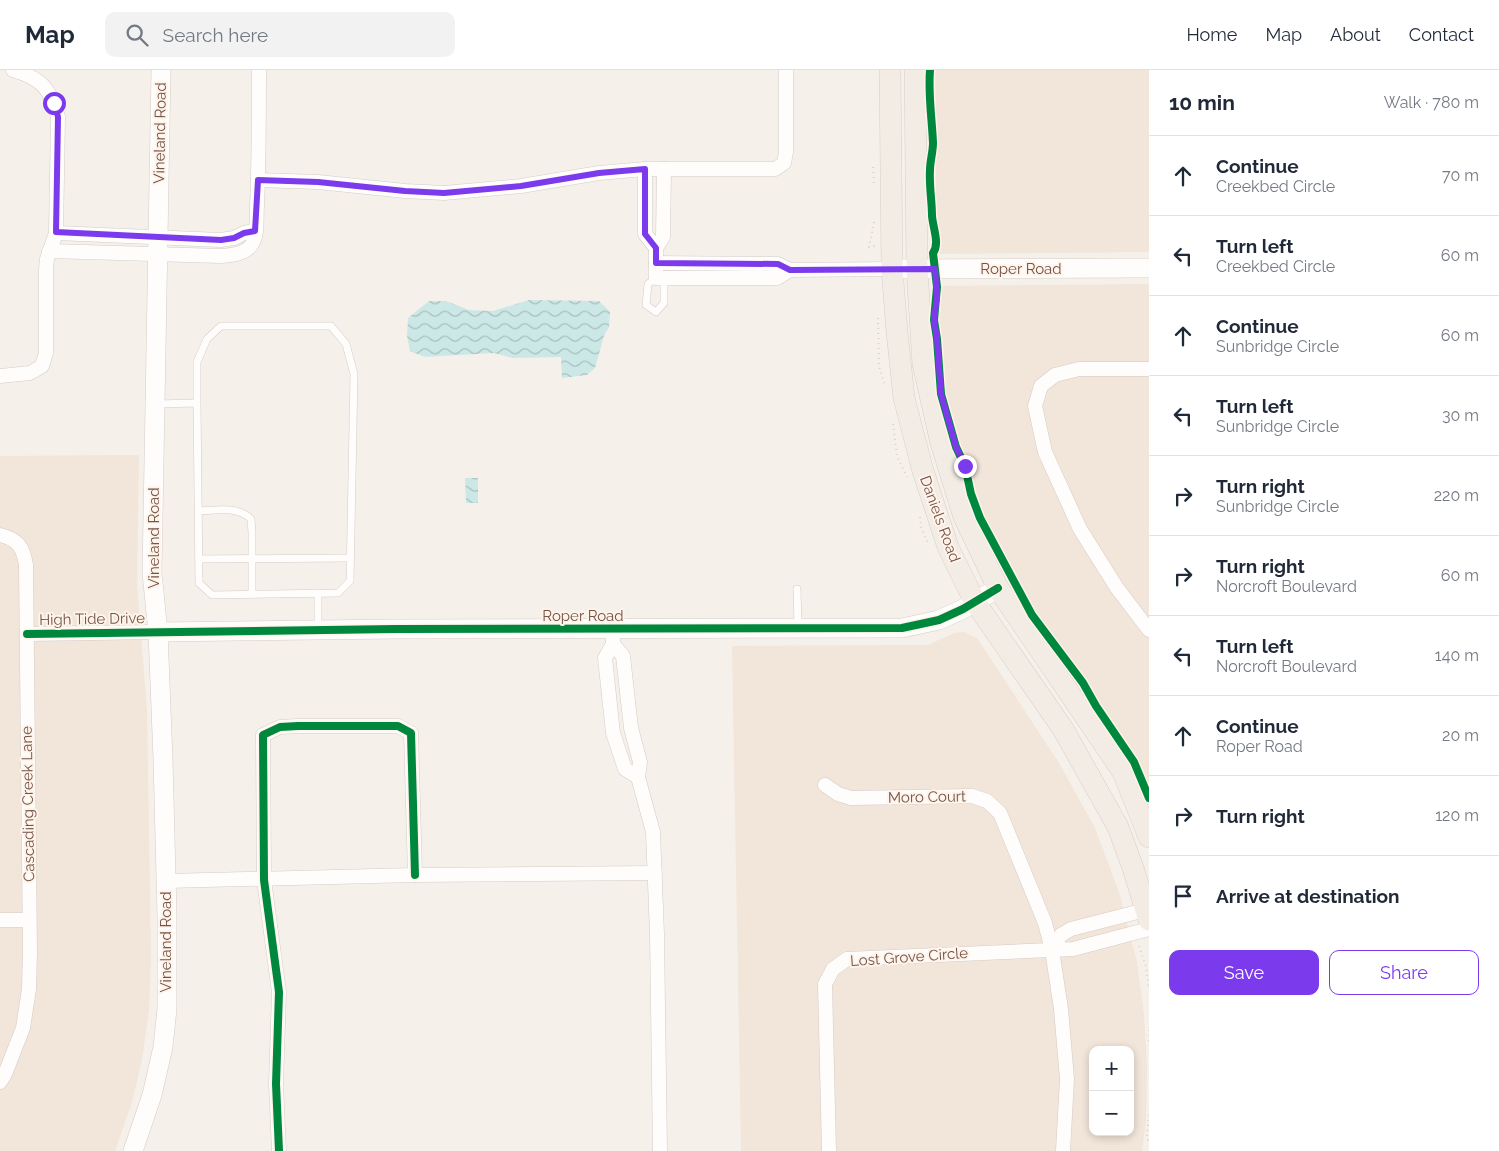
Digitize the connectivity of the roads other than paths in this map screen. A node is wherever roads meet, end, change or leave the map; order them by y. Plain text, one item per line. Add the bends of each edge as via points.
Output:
1 (13, 70) edge
2 (161, 70) edge
3 (259, 70) edge
4 (786, 70) edge
5 (890, 70) edge
6 (916, 70) edge
7 (664, 168) junction
8 (645, 169) junction
9 (258, 180) junction
10 (645, 206) junction
11 (663, 206) junction
12 (255, 231) junction
13 (56, 232) junction
14 (92, 234) junction
15 (221, 240) junction
16 (157, 245) junction
17 (656, 248) junction
18 (49, 251) junction
19 (91, 252) junction
20 (221, 256) junction
21 (656, 263) junction
22 (1149, 268) edge
23 (892, 269) junction
24 (917, 269) junction
25 (790, 270) junction
26 (1149, 369) edge
27 (0, 376) edge
28 (197, 403) junction
29 (154, 404) junction
30 (198, 511) junction
31 (0, 535) edge
32 (350, 558) junction
33 (252, 559) junction
34 (199, 560) junction
35 (998, 588) junction
36 (797, 589) dead end
37 (318, 593) junction
38 (252, 594) junction
39 (975, 602) junction
40 (798, 629) junction
41 (318, 630) junction
42 (1149, 630) edge
43 (158, 632) junction
44 (27, 634) junction
45 (613, 637) junction
46 (631, 728) junction
47 (613, 733) junction
48 (638, 777) junction
49 (825, 785) dead end
50 (1149, 837) edge
51 (655, 873) junction
52 (415, 875) junction
53 (264, 880) junction
54 (166, 881) junction
55 (1148, 917) edge
56 (0, 920) edge
57 (30, 920) junction
58 (1052, 950) junction
59 (0, 1082) edge
60 (133, 1151) edge
61 (279, 1151) edge
62 (660, 1151) edge
63 (829, 1151) edge
64 (1063, 1151) edge

1 - 13 street via 31,76 46,87 58,117
2 - 16 street, Vineland Road
3 - 9 street
4 - 7 street via 784,163 776,168
5 - 23 main road, Daniels Road
6 - 24 main road, Daniels Road
7 - 8 street
7 - 11 street
8 - 9 street via 444,193
8 - 10 street
9 - 12 street
10 - 11 lane
10 - 17 street via 645,234
11 - 17 street via 663,237
12 - 15 street
12 - 20 street via 254,241 247,250
13 - 14 street
13 - 18 street
14 - 16 street
14 - 19 lane
15 - 16 street
15 - 20 street
16 - 19 street
16 - 20 street
16 - 29 street, Vineland Road
17 - 21 street
18 - 19 street
18 - 27 street via 46,352 42,366 30,374
21 - 25 street via 778,264
21 - 25 street via 660,278 777,278
22 - 24 street, Roper Road
23 - 24 street, Roper Road
23 - 25 street
23 - 39 main road, Daniels Road via 904,398 948,547
24 - 35 main road, Daniels Road via 923,364 940,443 964,517
26 - 42 street via 1079,369 1055,375 1041,386 1035,406 1045,452 1080,529 1117,588
28 - 29 lane
28 - 30 lane
28 - 32 lane via 197,362 207,339 222,326 331,326 346,344 354,374
29 - 43 street, Vineland Road via 152,573
30 - 33 lane via 235,510 251,519
30 - 34 lane
31 - 44 street, Cascading Creek Lane via 16,541 24,551
32 - 33 lane
32 - 37 lane via 350,581 338,593
33 - 34 lane
33 - 38 lane
34 - 38 lane via 199,582 212,594
35 - 39 street, Roper Road
35 - 50 main road, Daniels Road via 1123,772
36 - 40 lane
37 - 38 lane
37 - 41 lane
39 - 40 street, Roper Road via 939,620 902,628
39 - 55 main road, Daniels Road via 1063,729 1095,785 1118,827
40 - 45 street, Roper Road
41 - 43 street, Roper Road
41 - 45 street, Roper Road via 396,629
43 - 44 street, High Tide Drive
43 - 54 street, Vineland Road
44 - 57 street, Cascading Creek Lane
45 - 46 street via 623,656
45 - 47 street via 605,658
46 - 47 street
46 - 48 street via 640,762
47 - 48 street via 625,769
48 - 51 street via 653,832
49 - 58 street, Moro Court via 851,798 972,796 987,801 1000,813 1045,923
51 - 52 street
51 - 62 street
52 - 53 street
52 - 53 street via 411,733 398,726 298,726 280,727 263,735
53 - 54 street
53 - 61 street via 279,992 276,1084
54 - 60 street, Vineland Road via 167,1009 152,1095
55 - 58 street, Lost Grove Circle via 1073,949
55 - 58 street via 1071,930 1061,935
56 - 57 street
57 - 59 street, Cascading Creek Lane via 29,989 23,1028
58 - 63 street, Lost Grove Circle via 847,959 833,969 825,984
58 - 64 street via 1061,1009 1066,1079

